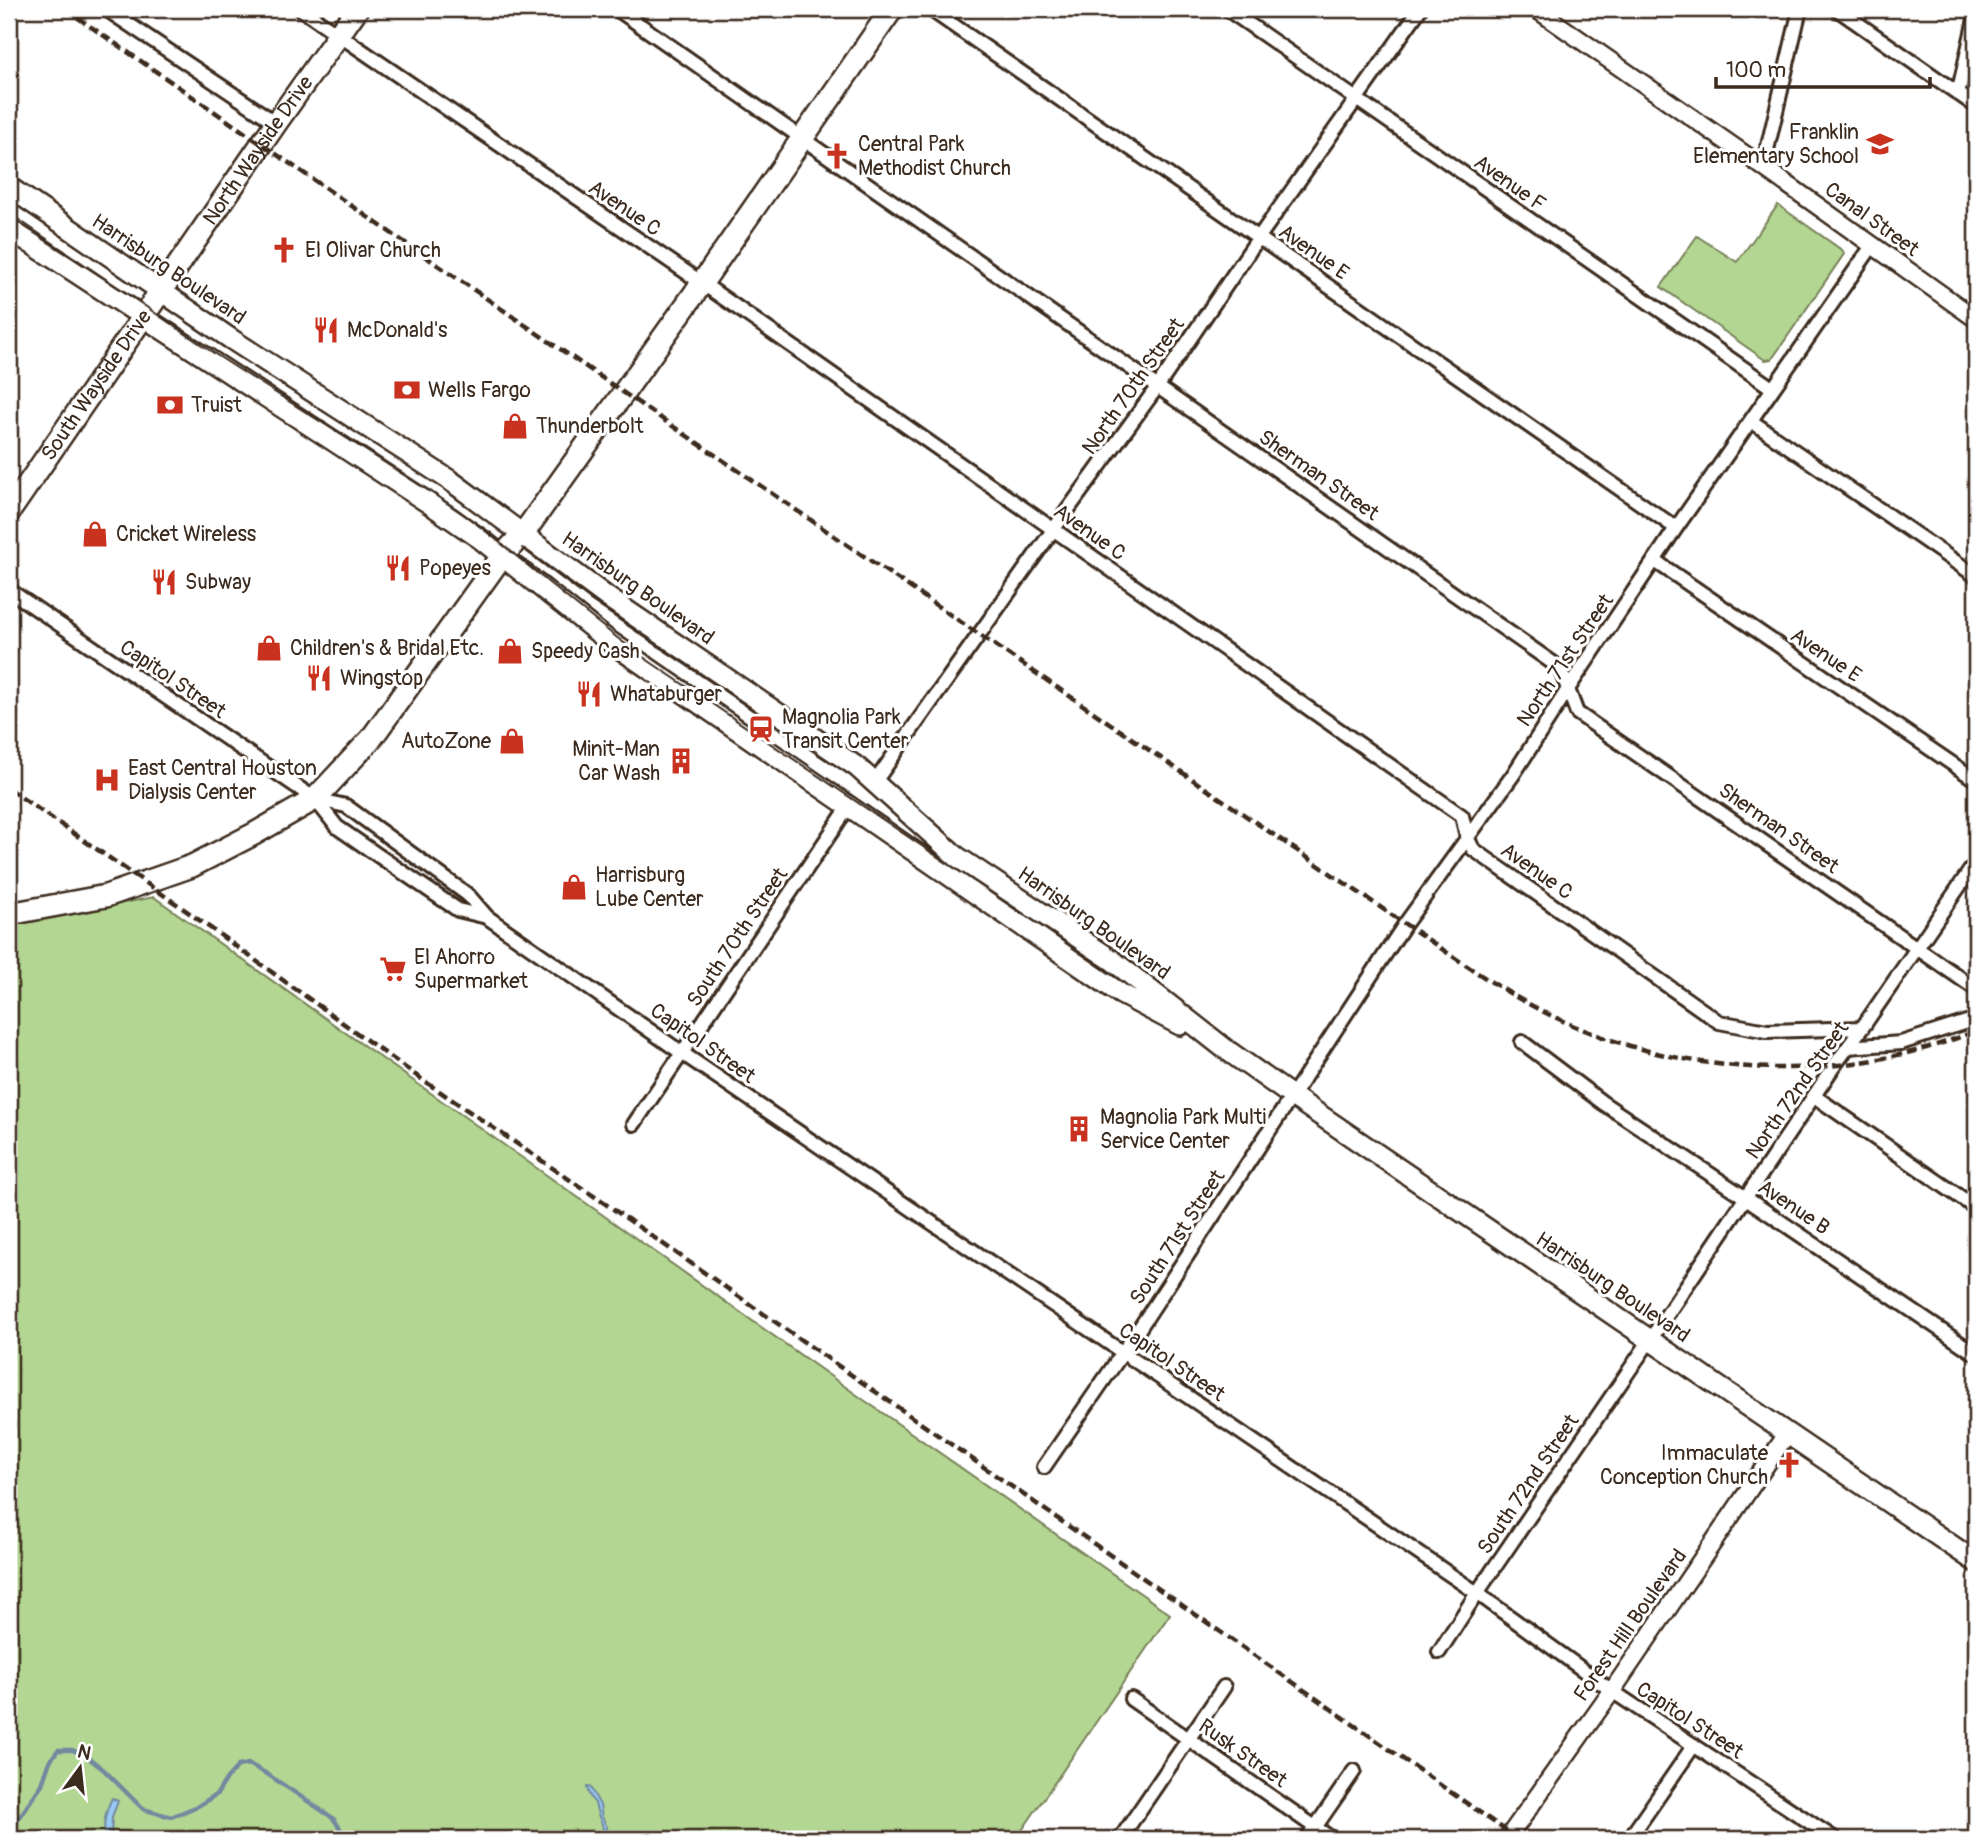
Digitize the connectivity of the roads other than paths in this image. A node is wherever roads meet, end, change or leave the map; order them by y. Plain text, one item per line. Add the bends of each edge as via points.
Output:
1 (106, 9) edge
2 (301, 9) edge
3 (357, 9) edge
4 (617, 9) edge
5 (892, 9) edge
6 (930, 9) edge
7 (1227, 9) edge
8 (1420, 9) edge
9 (1536, 9) edge
10 (1800, 9) edge
11 (1837, 9) edge
12 (1976, 15) edge
13 (338, 35) junction
14 (1958, 94) junction
15 (1357, 99) junction
16 (1976, 106) edge
17 (275, 123) junction
18 (803, 138) junction
19 (1763, 167) junction
20 (9, 187) edge
21 (9, 229) edge
22 (1259, 237) junction
23 (1871, 246) junction
24 (702, 283) junction
25 (160, 290) junction
26 (143, 316) junction
27 (1976, 319) edge
28 (1158, 386) junction
29 (1772, 388) junction
30 (1751, 421) junction
31 (9, 512) edge
32 (1676, 528) junction
33 (1053, 530) junction
34 (523, 534) junction
35 (502, 556) junction
36 (1655, 561) junction
37 (1976, 576) edge
38 (9, 590) edge
39 (1568, 689) junction
40 (1976, 780) edge
41 (874, 783) junction
42 (315, 799) junction
43 (849, 806) junction
44 (1467, 837) junction
45 (1976, 862) edge
46 (9, 914) edge
47 (487, 917) junction
48 (1918, 948) junction
49 (1976, 989) edge
50 (1976, 1019) edge
51 (1862, 1028) junction
52 (1522, 1042) dead end
53 (1848, 1047) junction
54 (1224, 1048) junction
55 (682, 1053) junction
56 (1292, 1096) junction
57 (1814, 1096) junction
58 (634, 1124) dead end
59 (1746, 1198) junction
60 (1976, 1208) edge
61 (1650, 1340) junction
62 (1123, 1353) junction
63 (1976, 1354) edge
64 (1787, 1434) junction
65 (1044, 1467) dead end
66 (1976, 1562) edge
67 (1477, 1593) junction
68 (1439, 1652) dead end
69 (1224, 1687) dead end
70 (1612, 1691) junction
71 (1131, 1699) dead end
72 (1189, 1739) junction
73 (1694, 1745) junction
74 (1354, 1771) dead end
75 (1315, 1827) junction
76 (1832, 1838) edge
77 (1120, 1839) edge
78 (1307, 1839) edge
79 (1332, 1839) edge
80 (1507, 1839) edge
81 (1629, 1839) edge

1 - 17 street
2 - 13 street, Avenue C
3 - 13 main road, North Wayside Drive
4 - 18 street, Sherman Street
5 - 18 main road
6 - 22 street, Avenue E
7 - 15 street, Avenue F
8 - 15 street, North 70th Street
9 - 19 street, Canal Street
10 - 19 street
11 - 14 street
12 - 14 street
13 - 17 main road, North Wayside Drive
13 - 24 street, Avenue C
14 - 16 street
15 - 22 street, North 70th Street
15 - 29 street, Avenue F
17 - 25 main road, North Wayside Drive
18 - 24 main road
18 - 28 street, Sherman Street
19 - 23 street, Canal Street
20 - 25 main road, Harrisburg Boulevard
21 - 26 main road, Harrisburg Boulevard
22 - 28 street, North 70th Street
22 - 32 street, Avenue E
23 - 27 street, Canal Street
23 - 29 street, North 71st Street
24 - 33 street, Avenue C
24 - 34 main road
25 - 26 main road, South Wayside Drive
25 - 34 main road, Harrisburg Boulevard via 451,481
26 - 31 main road, South Wayside Drive
26 - 35 main road, Harrisburg Boulevard
28 - 33 street, North 70th Street
28 - 39 street, Sherman Street via 1560,668
29 - 30 street, North 71st Street
30 - 32 street, North 71st Street
30 - 37 street
32 - 36 street, North 71st Street
33 - 41 street, North 70th Street
33 - 44 street, Avenue C via 1462,816
34 - 35 main road
34 - 41 main road, Harrisburg Boulevard via 607,597 859,768
35 - 42 main road via 371,739
35 - 43 main road, Harrisburg Boulevard via 606,639
36 - 39 street, North 71st Street
36 - 40 street, Avenue E
38 - 42 street, Capitol Street
39 - 44 street, North 71st Street
39 - 48 street, Sherman Street via 1577,713
41 - 54 main road, Harrisburg Boulevard via 956,856 1112,960
42 - 46 main road via 192,866 106,896
42 - 47 street, Capitol Street via 346,806 468,895
42 - 47 street, Capitol Street via 337,827 366,847 458,910
43 - 54 main road, Harrisburg Boulevard via 1121,994
43 - 55 street, South 70th Street
44 - 51 street, Avenue C via 1473,849 1719,1022 1767,1031
44 - 56 street, North 71st Street
45 - 48 street, North 72nd Street
47 - 55 street, Capitol Street
48 - 49 street, Sherman Street
48 - 51 street, North 72nd Street
50 - 53 street via 1901,1043
51 - 53 street, North 72nd Street
52 - 59 street, Avenue B via 1603,1103
53 - 57 street, North 72nd Street
54 - 56 main road, Harrisburg Boulevard
55 - 58 street, South 70th Street
55 - 62 street, Capitol Street
56 - 61 main road, Harrisburg Boulevard
56 - 62 street, South 71st Street
57 - 59 street, North 72nd Street
57 - 60 street
59 - 61 street, North 72nd Street
59 - 63 street, Avenue B
61 - 64 main road, Harrisburg Boulevard
61 - 67 street, South 72nd Street
62 - 65 street, South 71st Street
62 - 67 street, Capitol Street
64 - 66 main road, Harrisburg Boulevard
64 - 70 street, Forest Hill Boulevard
67 - 68 street, South 72nd Street
67 - 70 street, Capitol Street
69 - 72 street
70 - 73 street, Capitol Street
70 - 80 street, Forest Hill Boulevard
71 - 72 street, Rusk Street
72 - 75 street, Rusk Street
72 - 77 street
73 - 76 street, Capitol Street
73 - 81 street
74 - 75 street
75 - 78 street
75 - 79 street, Rusk Street

